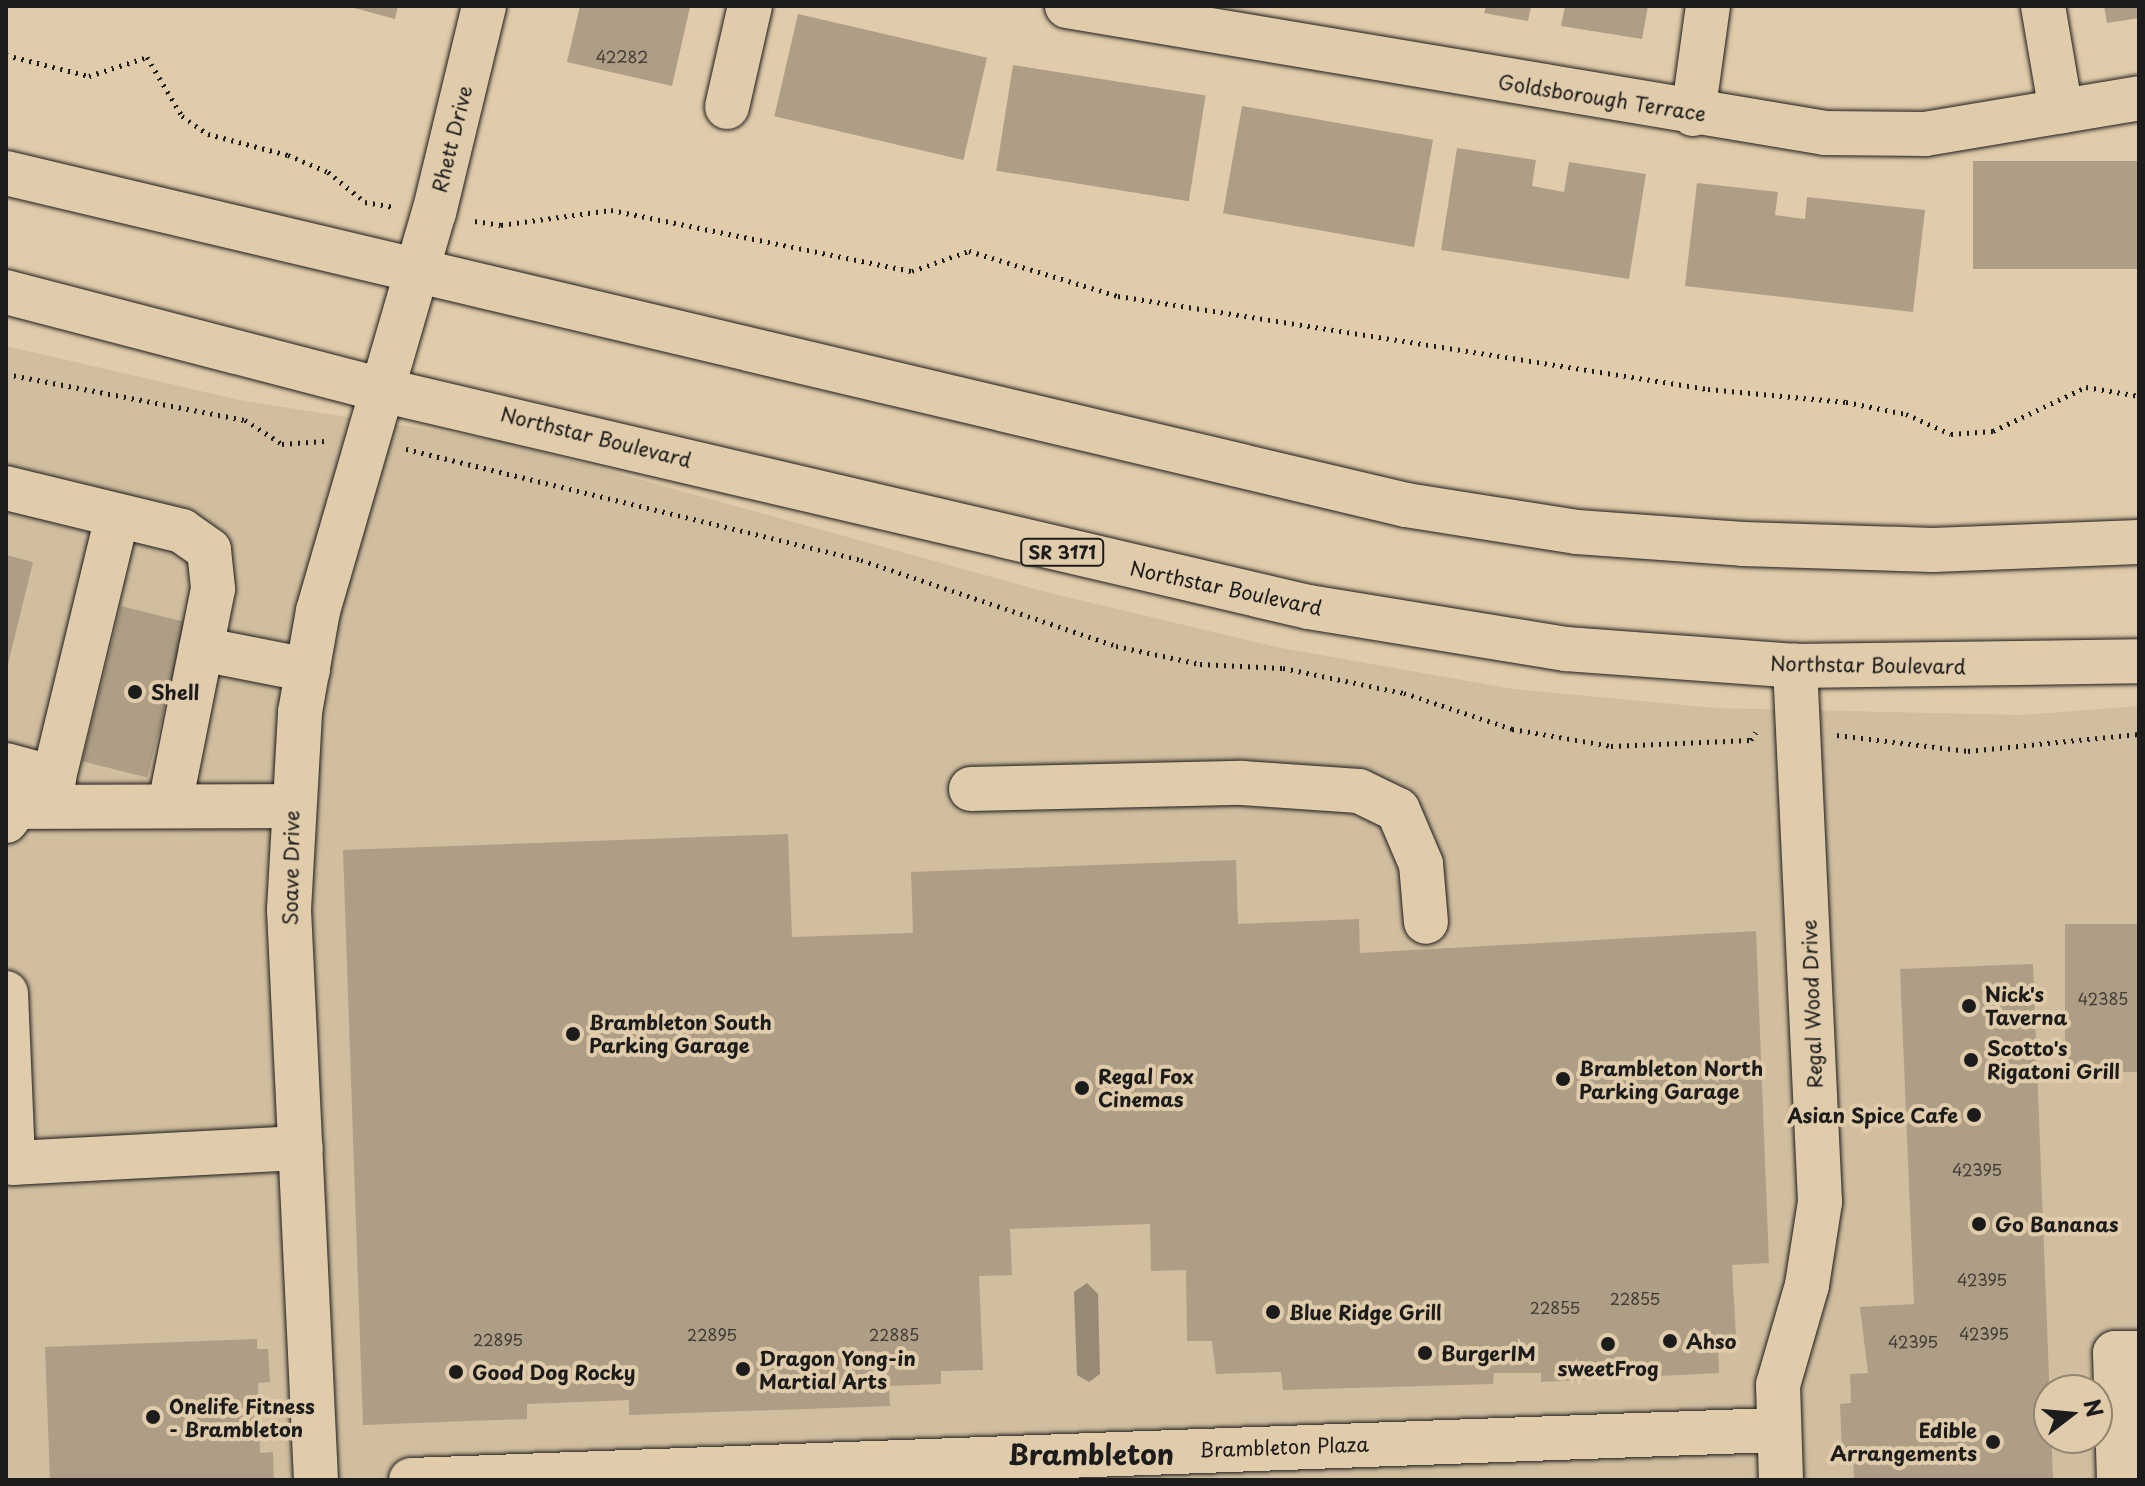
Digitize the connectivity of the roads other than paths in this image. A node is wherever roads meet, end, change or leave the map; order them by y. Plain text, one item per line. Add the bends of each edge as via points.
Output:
1 (484, 6) edge
2 (750, 6) edge
3 (1067, 6) edge
4 (1708, 6) edge
5 (2043, 6) edge
6 (1204, 17) edge
7 (2139, 98) edge
8 (727, 107) dead end
9 (2061, 111) junction
10 (1693, 114) junction
11 (6, 173) edge
12 (418, 271) junction
13 (6, 292) edge
14 (382, 390) junction
15 (6, 488) edge
16 (117, 517) junction
17 (2139, 542) edge
18 (201, 649) junction
19 (2139, 661) edge
20 (1795, 666) junction
21 (308, 670) junction
22 (6, 765) edge
23 (971, 789) dead end
24 (50, 792) junction
25 (170, 804) junction
26 (292, 806) junction
27 (6, 821) edge
28 (1426, 922) dead end
29 (6, 993) edge
30 (301, 1148) junction
31 (2139, 1353) edge
32 (1774, 1430) junction
33 (1182, 1465) edge
34 (1000, 1469) edge
35 (316, 1480) edge
36 (411, 1480) edge
37 (1781, 1480) edge
38 (2119, 1480) edge

1 - 12 street, Rhett Drive
2 - 8 street
3 - 6 street, Goldsborough Terrace
4 - 10 street
5 - 9 street
6 - 10 street, Goldsborough Terrace
7 - 9 street, Goldsborough Terrace
9 - 10 street, Goldsborough Terrace via 1925,134 1825,133
11 - 12 street
12 - 14 street, Soave Drive
12 - 17 street via 1406,505 1577,532 1933,550
13 - 14 street, Northstar Boulevard / SR 3171
14 - 20 street, Northstar Boulevard / SR 3171 via 1309,607 1566,649
14 - 21 street, Soave Drive
15 - 16 street
16 - 18 street via 182,531 209,550 215,573
16 - 24 street
18 - 21 street
18 - 25 street
19 - 20 street, Northstar Boulevard / SR 3171
20 - 32 street, Regal Wood Drive via 1820,1202
21 - 26 street, Soave Drive
22 - 24 street
23 - 28 street via 1242,783 1359,791 1398,810 1421,864
24 - 25 street
24 - 27 street via 17,807
25 - 26 street
26 - 30 street, Soave Drive
29 - 30 street via 13,1163
30 - 35 street, Soave Drive
31 - 38 street via 2115,1353
32 - 33 street, Brambleton Plaza
32 - 37 street, Regal Wood Drive
33 - 34 street, Brambleton Plaza
34 - 36 street, Brambleton Plaza

